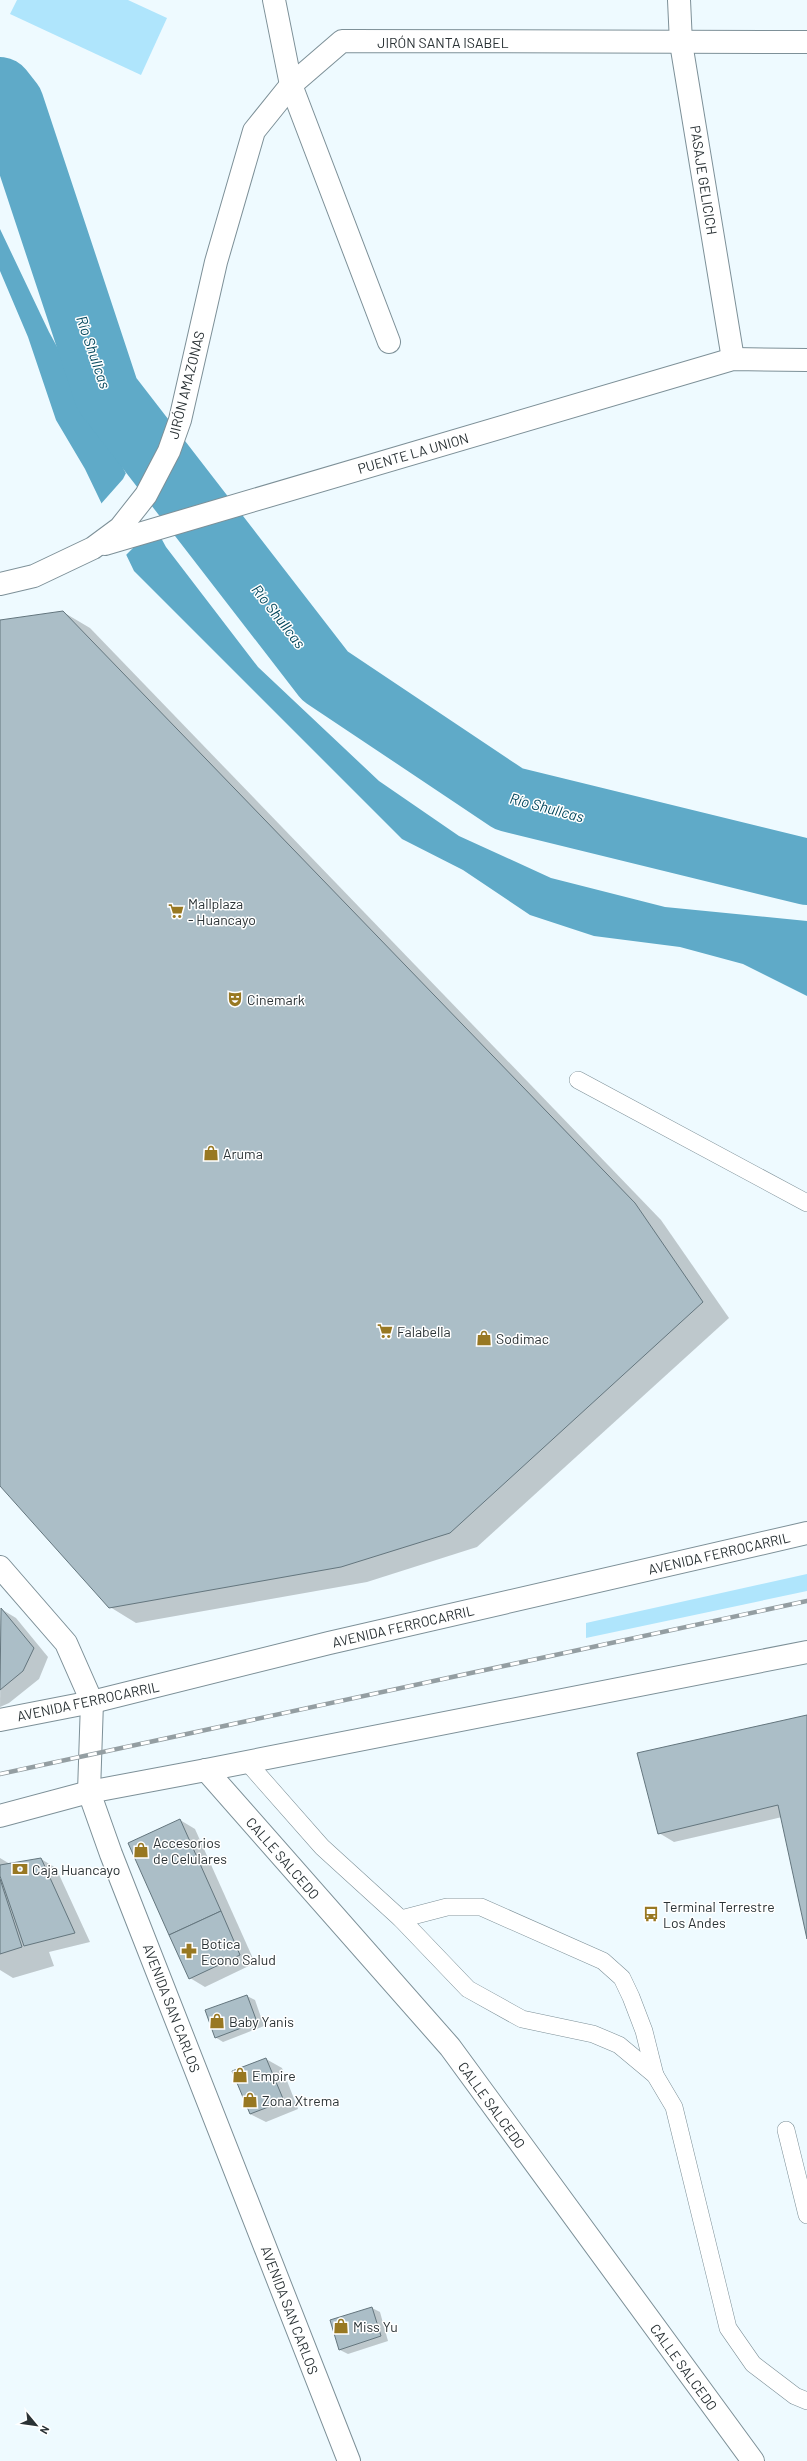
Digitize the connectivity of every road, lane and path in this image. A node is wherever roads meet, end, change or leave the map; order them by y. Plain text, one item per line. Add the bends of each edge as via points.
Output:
1 (274, 0) edge
2 (679, 0) edge
3 (807, 42) edge
4 (681, 43) junction
5 (291, 85) junction
6 (216, 262) joint
7 (389, 342) dead end
8 (733, 359) junction
9 (807, 360) edge
10 (93, 548) junction
11 (0, 584) edge
12 (578, 1080) dead end
13 (807, 1203) edge
14 (807, 1533) edge
15 (0, 1567) edge
16 (807, 1652) edge
17 (92, 1702) junction
18 (0, 1720) edge
19 (248, 1763) junction
20 (206, 1770) junction
21 (89, 1792) junction
22 (0, 1816) edge
23 (400, 1919) junction
24 (655, 2075) junction
25 (786, 2130) dead end
26 (807, 2215) edge
27 (807, 2401) edge
28 (349, 2461) edge
29 (753, 2461) edge

1 - 5 street
2 - 4 street, PASAJE GELICICH
3 - 4 street, JIRÓN SANTA ISABEL
4 - 5 street, JIRÓN SANTA ISABEL via 342,41
4 - 8 street, PASAJE GELICICH
5 - 6 street, JIRÓN SANTA ISABEL via 254,131
5 - 7 street
6 - 10 street, JIRÓN AMAZONAS via 180,420 169,451 146,495 120,528
8 - 9 street, PUENTE LA UNION
8 - 10 street, PUENTE LA UNION
10 - 11 street, JIRÓN AMAZONAS via 34,576
12 - 13 lane
14 - 17 street, AVENIDA FERROCARRIL via 329,1643
15 - 17 street, AVENIDA SAN CARLOS via 66,1643
16 - 19 street
17 - 18 street, AVENIDA FERROCARRIL
17 - 21 street, AVENIDA SAN CARLOS
19 - 20 street
19 - 23 lane via 322,1847
20 - 21 street
20 - 29 street, CALLE SALCEDO via 450,2047
21 - 22 street
21 - 28 street, AVENIDA SAN CARLOS
23 - 24 lane via 468,1989 522,2019 592,2034 619,2045
23 - 24 lane via 447,1907 481,1907 603,1961 622,1978 631,1997 644,2031
24 - 27 lane via 674,2107 728,2328 753,2364 795,2396
25 - 26 lane

